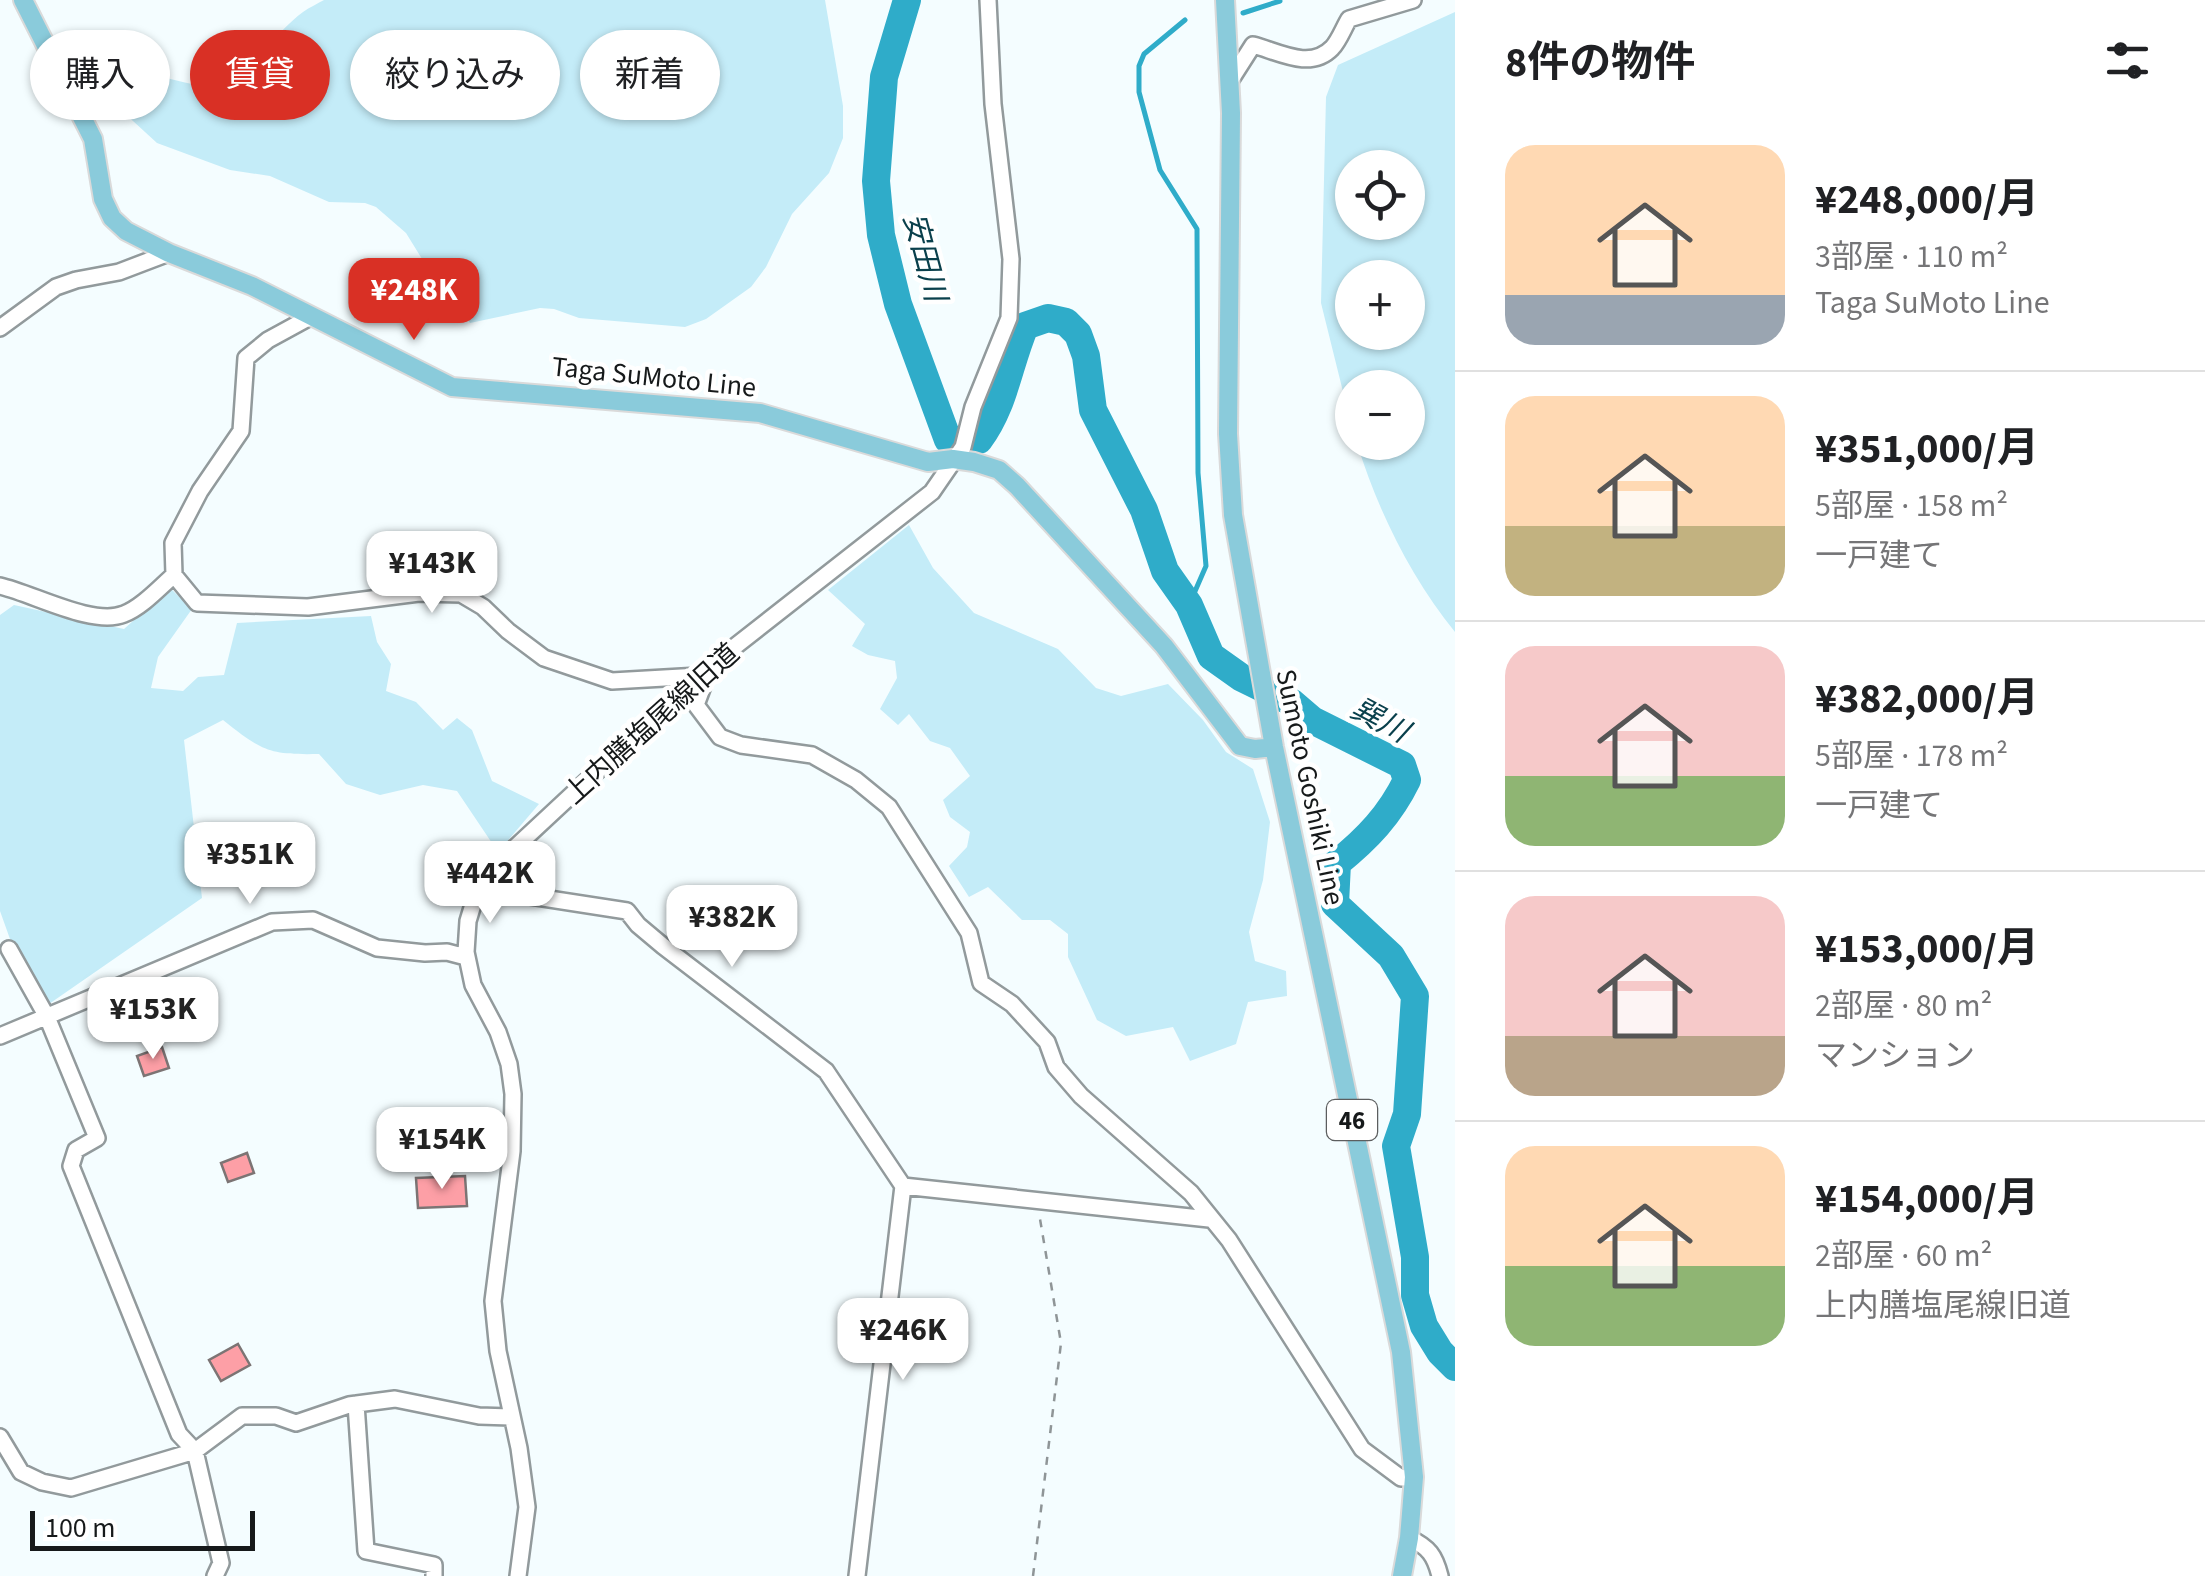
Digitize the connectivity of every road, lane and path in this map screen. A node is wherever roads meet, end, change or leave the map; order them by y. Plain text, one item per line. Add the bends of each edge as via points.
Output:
1 (23, 0) edge
2 (988, 0) edge
3 (1225, 0) edge
4 (1413, 0) edge
5 (1230, 82) junction
6 (169, 254) junction
7 (312, 316) junction
8 (0, 328) edge
9 (958, 453) junction
10 (174, 574) junction
11 (0, 586) edge
12 (705, 671) junction
13 (1274, 746) junction
14 (478, 888) junction
15 (9, 949) dead end
16 (466, 957) junction
17 (47, 1017) junction
18 (0, 1036) edge
19 (903, 1186) junction
20 (1038, 1202) junction
21 (1209, 1219) junction
22 (356, 1404) junction
23 (511, 1416) junction
24 (0, 1437) edge
25 (195, 1452) junction
26 (1414, 1477) junction
27 (1409, 1538) junction
28 (215, 1576) edge
29 (434, 1576) edge
30 (518, 1576) edge
31 (857, 1576) edge
32 (1033, 1576) edge
33 (1402, 1576) edge
34 (1440, 1576) edge

1 - 6 main road, Taga SuMoto Line via 94,139 112,218
2 - 9 street via 1012,259 1009,318
3 - 5 main road, Sumoto Goshiki Line / 46
4 - 5 street via 1348,19 1331,49 1311,58 1288,58 1253,45
5 - 13 main road, Sumoto Goshiki Line / 46 via 1233,515
6 - 7 main road, Taga SuMoto Line
6 - 8 street via 56,288
7 - 9 main road, Taga SuMoto Line via 452,387 760,413 928,462
7 - 10 street via 246,358 241,430 173,543
9 - 12 street, 上内膳塩尾線旧道 via 932,492
9 - 13 main road, Taga SuMoto Line via 999,470 1016,486 1164,646 1240,746
10 - 11 street via 123,614 107,617
10 - 12 street via 197,603 308,608 462,594 544,658 612,681
12 - 14 street, 上内膳塩尾線旧道
12 - 21 street via 696,706 720,737 812,756 889,807 969,933 981,982 1012,1004 1047,1042 1056,1066 1081,1096 1191,1192
13 - 26 main road, Sumoto Goshiki Line / 46 via 1401,1352
14 - 16 street, 上内膳塩尾線旧道
14 - 19 street via 627,912 826,1071
15 - 17 street
16 - 17 street via 376,948 312,920 272,922
16 - 23 street, 上内膳塩尾線旧道 via 503,1048 513,1094 493,1302
17 - 18 street
17 - 25 street via 98,1138 76,1150 71,1166 179,1434
19 - 20 street
19 - 31 street
20 - 21 street
20 - 32 path via 1061,1343
21 - 26 street via 1229,1240 1362,1450 1401,1478
22 - 23 street via 395,1400
22 - 25 street via 296,1423 242,1416
22 - 29 street via 366,1551 434,1565
23 - 30 street, 上内膳塩尾線旧道 via 526,1508
24 - 25 street via 20,1472 72,1488
25 - 28 street via 221,1563
26 - 27 main road, Sumoto Goshiki Line / 46
27 - 33 main road, Sumoto Goshiki Line / 46
27 - 34 street via 1435,1556

